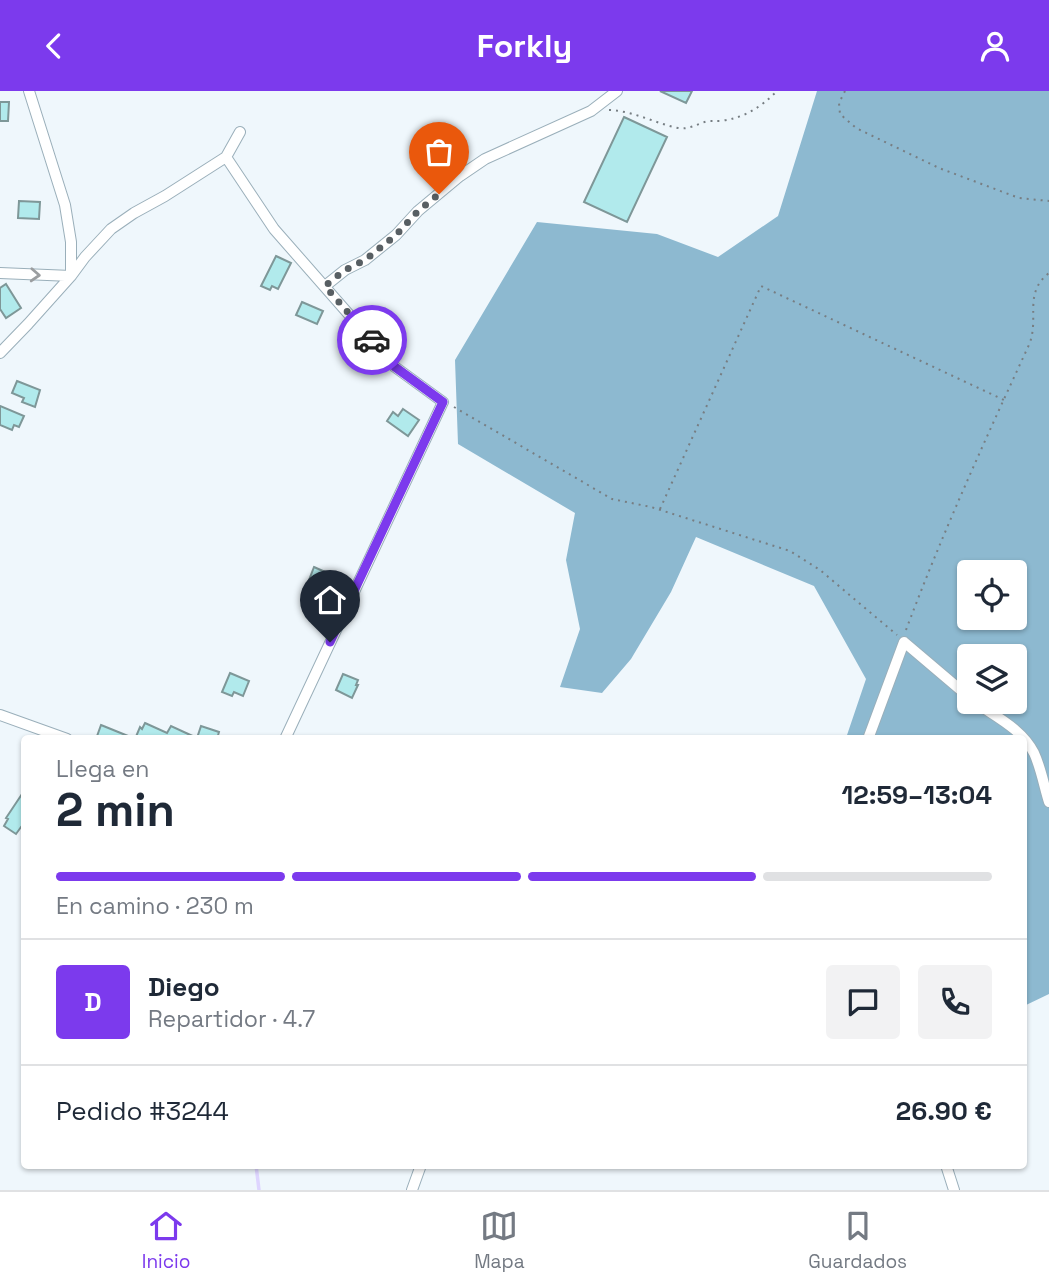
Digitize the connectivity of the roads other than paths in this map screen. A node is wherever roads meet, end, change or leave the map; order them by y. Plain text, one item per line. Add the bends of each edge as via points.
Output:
1 (29, 91) edge
2 (617, 91) edge
3 (240, 132) dead end
4 (226, 157) junction
5 (0, 273) edge
6 (71, 277) junction
7 (325, 286) junction
8 (0, 353) edge
9 (957, 687) edge
10 (993, 714) edge
11 (0, 715) edge
12 (56, 735) edge
13 (287, 735) edge
14 (869, 735) edge
15 (1022, 735) edge
16 (1027, 742) edge
17 (1049, 802) edge
18 (420, 1169) edge
19 (947, 1169) edge
20 (412, 1190) edge
21 (954, 1190) edge

1 - 6 street via 65,205
2 - 7 street via 591,111 485,159 418,211 386,244
3 - 4 street
4 - 6 street via 111,229
4 - 7 street via 274,229
5 -> 6 street
6 - 8 street
7 - 13 street via 395,367 443,402
9 - 14 street via 904,642
10 - 15 street
11 - 12 street
16 - 17 street
18 - 20 street
19 - 21 street

